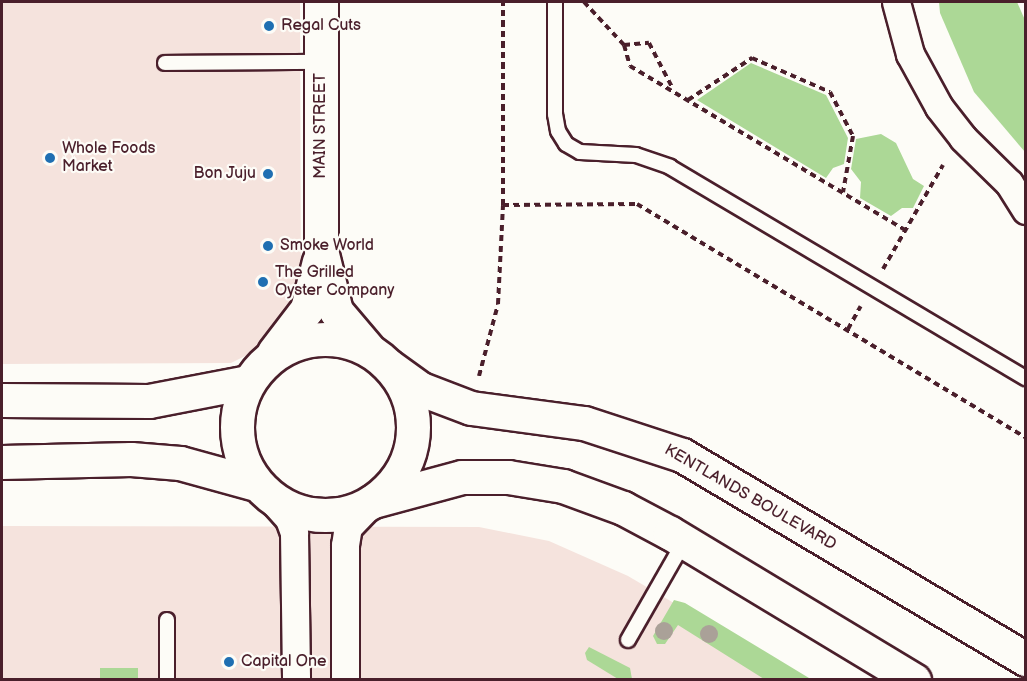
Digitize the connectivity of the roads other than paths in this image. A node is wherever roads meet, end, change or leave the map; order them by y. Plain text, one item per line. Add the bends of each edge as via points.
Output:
1 (321, 2) edge
2 (555, 2) edge
3 (896, 2) edge
4 (321, 62) junction
5 (165, 63) dead end
6 (1026, 210) edge
7 (321, 250) junction
8 (381, 359) junction
9 (257, 372) junction
10 (1026, 378) edge
11 (2, 400) edge
12 (2, 462) edge
13 (260, 488) junction
14 (373, 501) junction
15 (684, 542) junction
16 (167, 620) dead end
17 (628, 640) dead end
18 (1026, 659) edge
19 (167, 680) edge
20 (296, 680) edge
21 (345, 680) edge
22 (914, 680) edge

1 - 4 street, MAIN STREET
2 - 10 lane via 555,114 558,131 566,144 580,152 636,155 670,167
3 - 6 street via 910,54 939,107 963,138 1009,183
4 - 5 lane
4 - 7 street, MAIN STREET
7 - 8 street, MAIN STREET via 336,311
7 - 9 street, MAIN STREET via 307,309 291,335
8 - 9 street via 354,344 322,339 288,347
8 - 14 street via 409,399 413,432 404,465 391,486
8 - 18 street, KENTLANDS BOULEVARD via 421,389 471,408 584,423 682,455
9 - 11 street via 149,401
9 - 13 street via 236,423 238,445
12 - 13 street via 131,459 180,463
13 - 14 street via 296,511 322,515 345,513
13 - 20 street via 289,519 294,533
14 - 15 street via 444,480 508,477 563,486 623,508
14 - 21 street via 348,527 345,545
15 - 17 lane
15 - 22 street
16 - 19 lane

